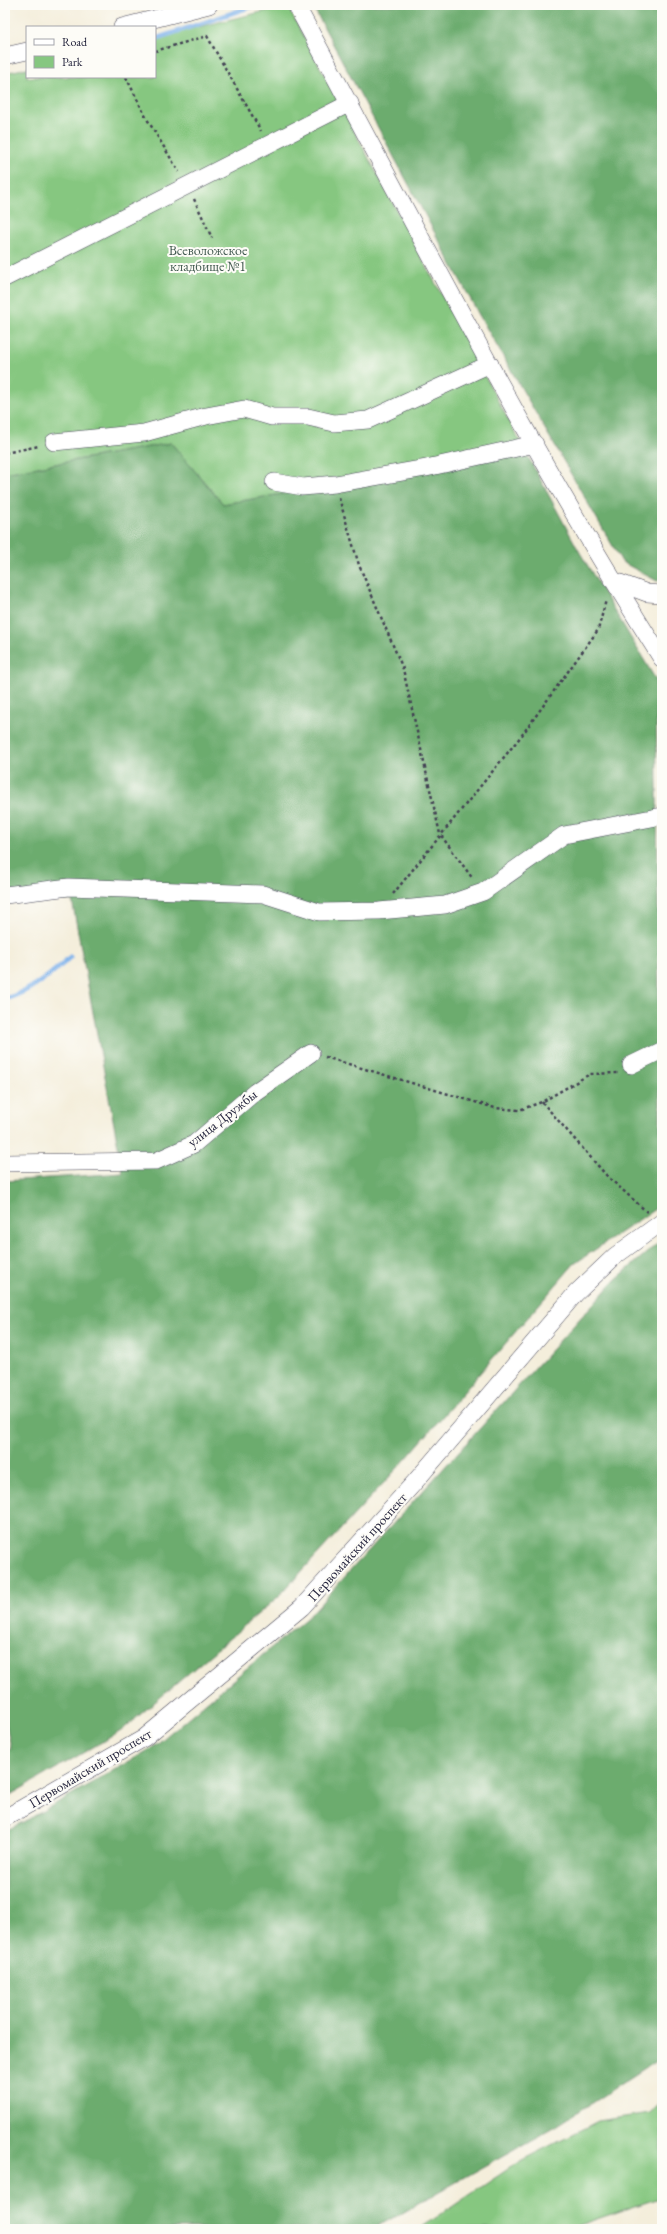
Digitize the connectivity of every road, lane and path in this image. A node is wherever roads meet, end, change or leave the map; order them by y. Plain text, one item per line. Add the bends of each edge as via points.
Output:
1 (209, 5) edge
2 (296, 5) edge
3 (126, 26) edge
4 (26, 51) edge
5 (156, 51) edge
6 (5, 56) edge
7 (126, 78) edge
8 (350, 103) junction
9 (269, 145) junction
10 (188, 186) junction
11 (212, 238) dead end
12 (5, 278) edge
13 (490, 364) junction
14 (54, 442) joint
15 (535, 444) junction
16 (5, 453) edge
17 (274, 482) dead end
18 (335, 484) junction
19 (612, 580) junction
20 (662, 594) edge
21 (662, 659) edge
22 (662, 816) edge
23 (440, 834) junction
24 (483, 892) junction
25 (5, 895) edge
26 (379, 911) junction
27 (662, 1050) edge
28 (311, 1053) joint
29 (631, 1065) joint
30 (542, 1102) junction
31 (5, 1163) edge
32 (661, 1223) edge
33 (5, 1818) edge

1 - 3 street
2 - 8 street
4 - 6 street
5 - 9 path via 207,36
7 - 10 path via 147,119
8 - 9 street
8 - 13 street
9 - 10 street
10 - 11 path
10 - 12 street
13 - 14 street via 368,420 334,423 308,417 272,417 244,409 206,416 144,433
13 - 15 street
14 - 16 path
15 - 18 street via 426,468
15 - 19 street
17 - 18 street via 303,487
18 - 23 path via 359,566 402,668
19 - 20 street via 646,593
19 - 21 street
19 - 23 path via 598,630 522,735
22 - 24 street via 564,835
23 - 24 path
23 - 26 path
24 - 26 street via 445,905
25 - 26 street via 69,887 263,894 319,912
27 - 29 street
28 - 30 path via 495,1108 519,1110
28 - 31 street, улица Дружбы via 255,1092 194,1144 156,1161
29 - 30 path via 620,1073 590,1074
30 - 32 path via 607,1176
32 - 33 street, Первомайский проспект via 615,1256 576,1293 414,1483 302,1607 144,1738

